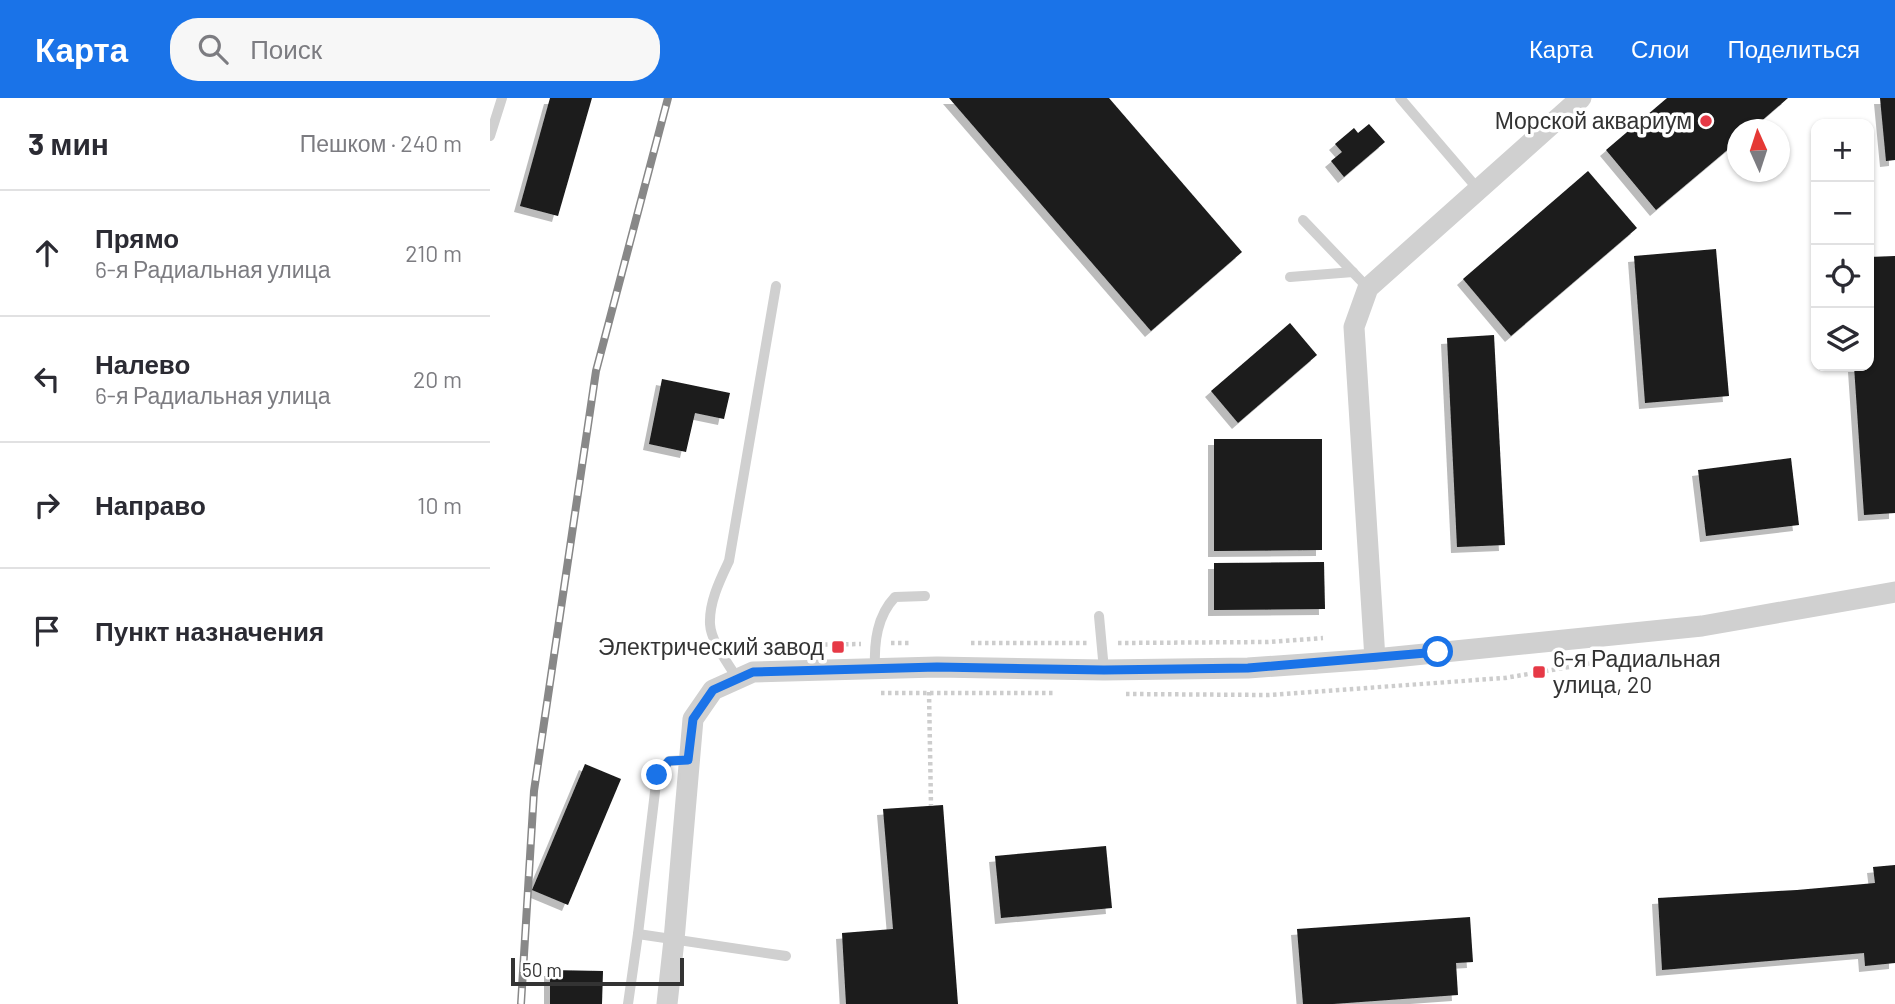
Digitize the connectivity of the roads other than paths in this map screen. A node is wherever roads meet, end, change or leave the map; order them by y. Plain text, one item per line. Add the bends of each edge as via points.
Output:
1 (502, 98) edge
2 (1400, 98) edge
3 (1581, 98) edge
4 (490, 136) edge
5 (1477, 188) junction
6 (1303, 220) dead end
7 (1353, 272) junction
8 (1290, 277) dead end
9 (776, 286) dead end
10 (1368, 288) junction
11 (1895, 592) edge
12 (925, 596) dead end
13 (1099, 616) dead end
14 (1375, 659) junction
15 (875, 668) junction
16 (1104, 670) junction
17 (737, 678) junction
18 (688, 760) junction
19 (638, 934) junction
20 (674, 940) junction
21 (786, 956) dead end
22 (628, 1004) edge
23 (667, 1004) edge

1 - 4 lane
2 - 5 lane
3 - 5 street
5 - 10 street
6 - 7 lane
7 - 8 lane
7 - 10 lane
9 - 17 lane via 729,561 716,590 710,625
10 - 14 street via 1354,327
11 - 14 street via 1702,626
12 - 15 lane via 895,597 885,607 874,643
13 - 16 lane
14 - 16 street via 1248,668
15 - 16 street
15 - 17 street via 753,672
17 - 18 street via 713,690 693,719
18 - 19 lane via 669,761 657,775
18 - 20 street
19 - 20 lane
19 - 22 lane
20 - 21 lane
20 - 23 street

